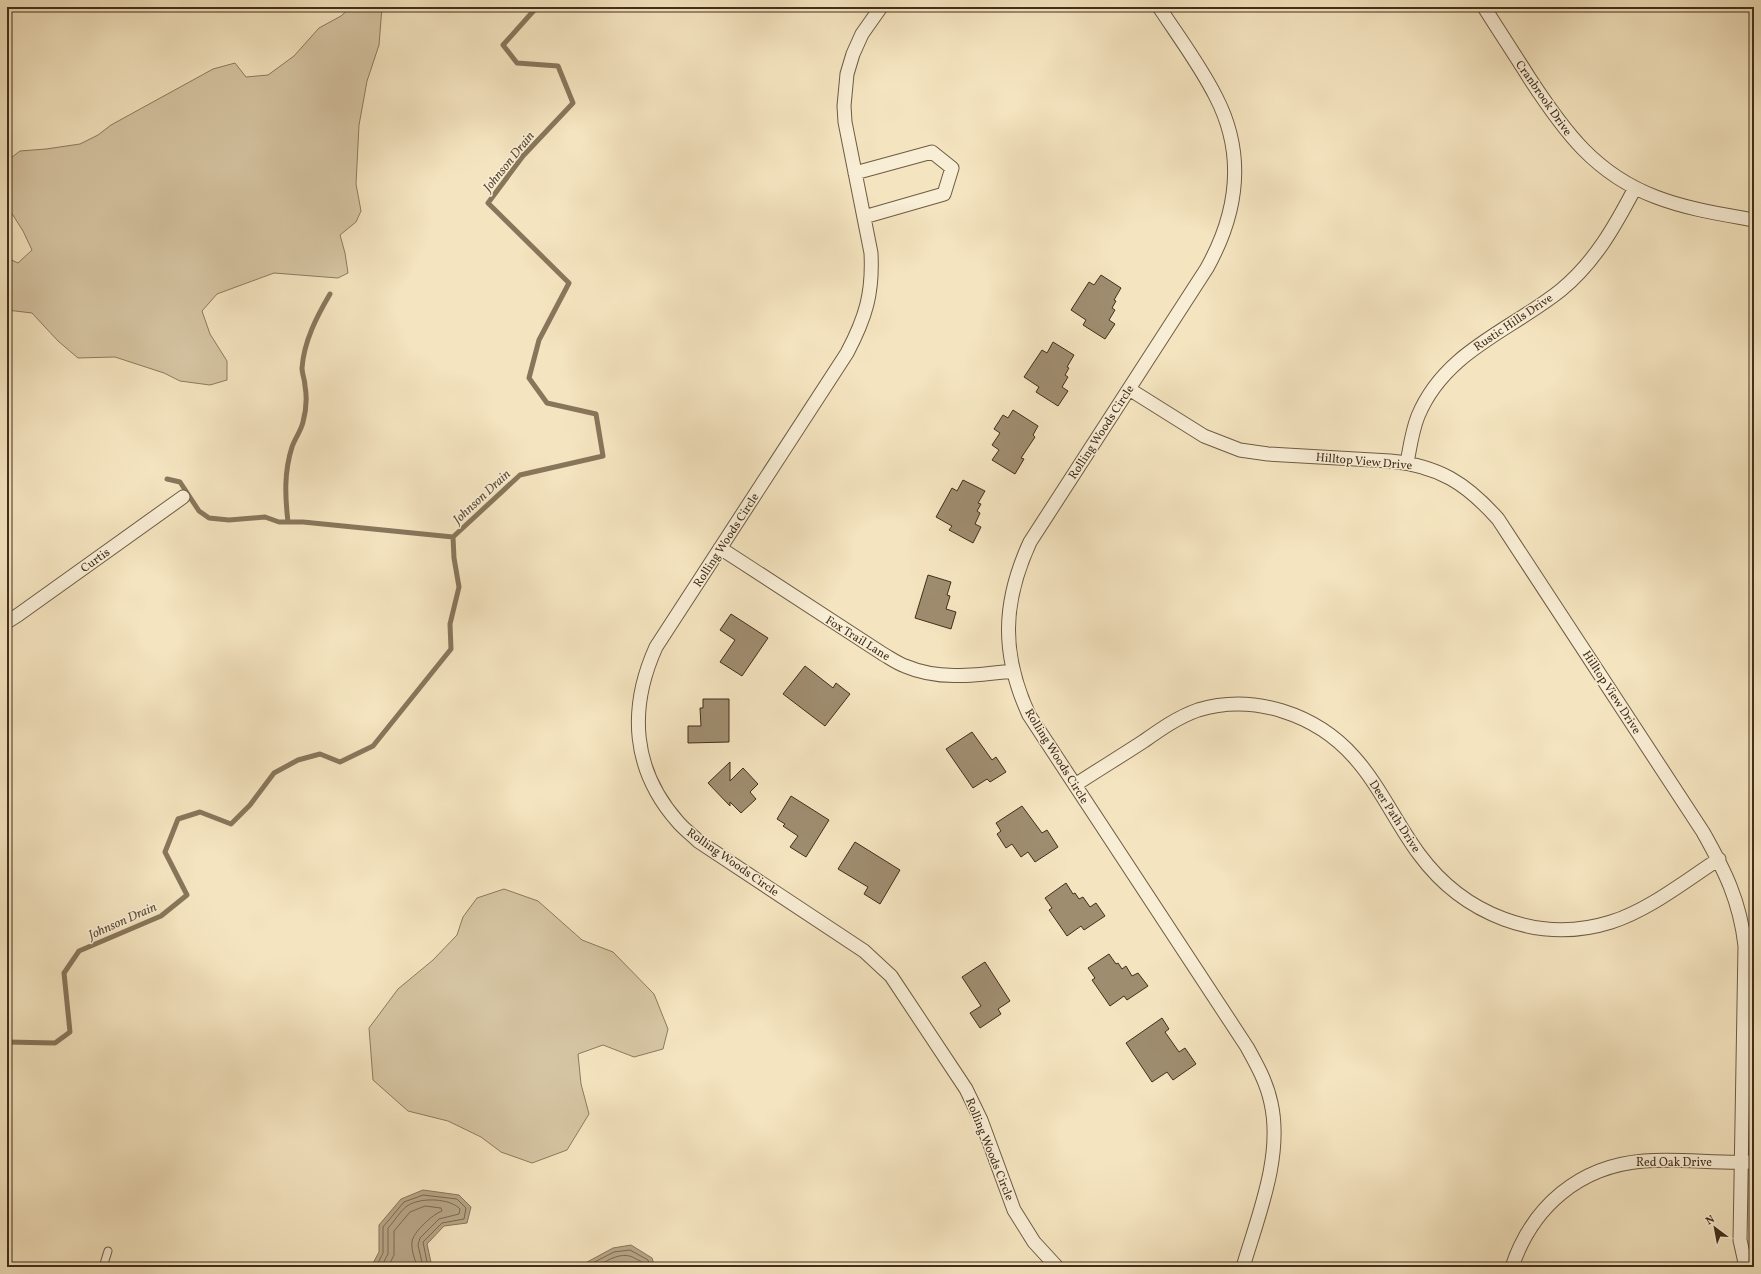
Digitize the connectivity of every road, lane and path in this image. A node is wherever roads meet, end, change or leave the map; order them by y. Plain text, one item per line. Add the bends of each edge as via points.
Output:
1 (881, 7) edge
2 (1159, 7) edge
3 (1484, 7) edge
4 (855, 173) junction
5 (1635, 188) junction
6 (864, 217) junction
7 (1754, 220) edge
8 (1129, 389) junction
9 (1407, 463) junction
10 (183, 497) dead end
11 (720, 548) junction
12 (7, 622) edge
13 (1013, 671) junction
14 (1075, 785) junction
15 (1719, 859) junction
16 (1754, 1162) edge
17 (1740, 1163) junction
18 (108, 1250) dead end
19 (103, 1267) edge
20 (1056, 1267) edge
21 (1243, 1267) edge
22 (1512, 1267) edge
23 (1746, 1267) edge

1 - 4 street, Rolling Woods Circle via 862,34 847,74 845,122
2 - 8 street, Rolling Woods Circle via 1217,97 1232,141 1236,178 1233,202 1218,247
3 - 5 street, Cranbrook Drive via 1564,128 1595,161
4 - 6 street, Rolling Woods Circle
4 - 6 street via 932,152 952,168 944,194
5 - 7 street, Cranbrook Drive via 1696,209
5 - 9 street, Rustic Hills Drive via 1608,238 1577,275 1545,302 1464,356 1441,377 1429,393 1418,416
6 - 11 street, Rolling Woods Circle via 871,253 872,275 868,302 860,328 847,353
8 - 9 street, Hilltop View Drive via 1204,436 1240,450
8 - 13 street, Rolling Woods Circle via 1039,526 1022,559 1013,589 1009,619 1009,648
9 - 15 street, Hilltop View Drive via 1434,470 1458,483 1480,499 1498,519
10 - 12 street, Curtis
11 - 13 street, Fox Trail Lane via 905,666 930,674 950,676
11 - 20 street, Rolling Woods Circle via 656,647 647,667 641,688 638,720 640,746 649,777 678,823 698,841 864,951 891,976 966,1089 981,1120 1014,1210 1034,1242
13 - 14 street, Rolling Woods Circle via 1029,715
14 - 15 street, Deer Path Drive via 1184,716 1216,706 1250,705 1276,709 1297,716 1316,725 1338,741 1364,769 1418,854 1436,876 1467,902 1506,921 1528,927 1557,930 1582,929 1610,923 1641,909
14 - 21 street, Rolling Woods Circle via 1247,1047 1264,1080 1274,1117 1274,1152
15 - 17 street, Hilltop View Drive via 1738,906 1745,946
16 - 17 street, Red Oak Drive
17 - 22 street, Red Oak Drive via 1645,1161 1591,1174 1571,1185 1545,1207 1526,1233
17 - 23 street, Hilltop View Drive via 1740,1240
18 - 19 lane

